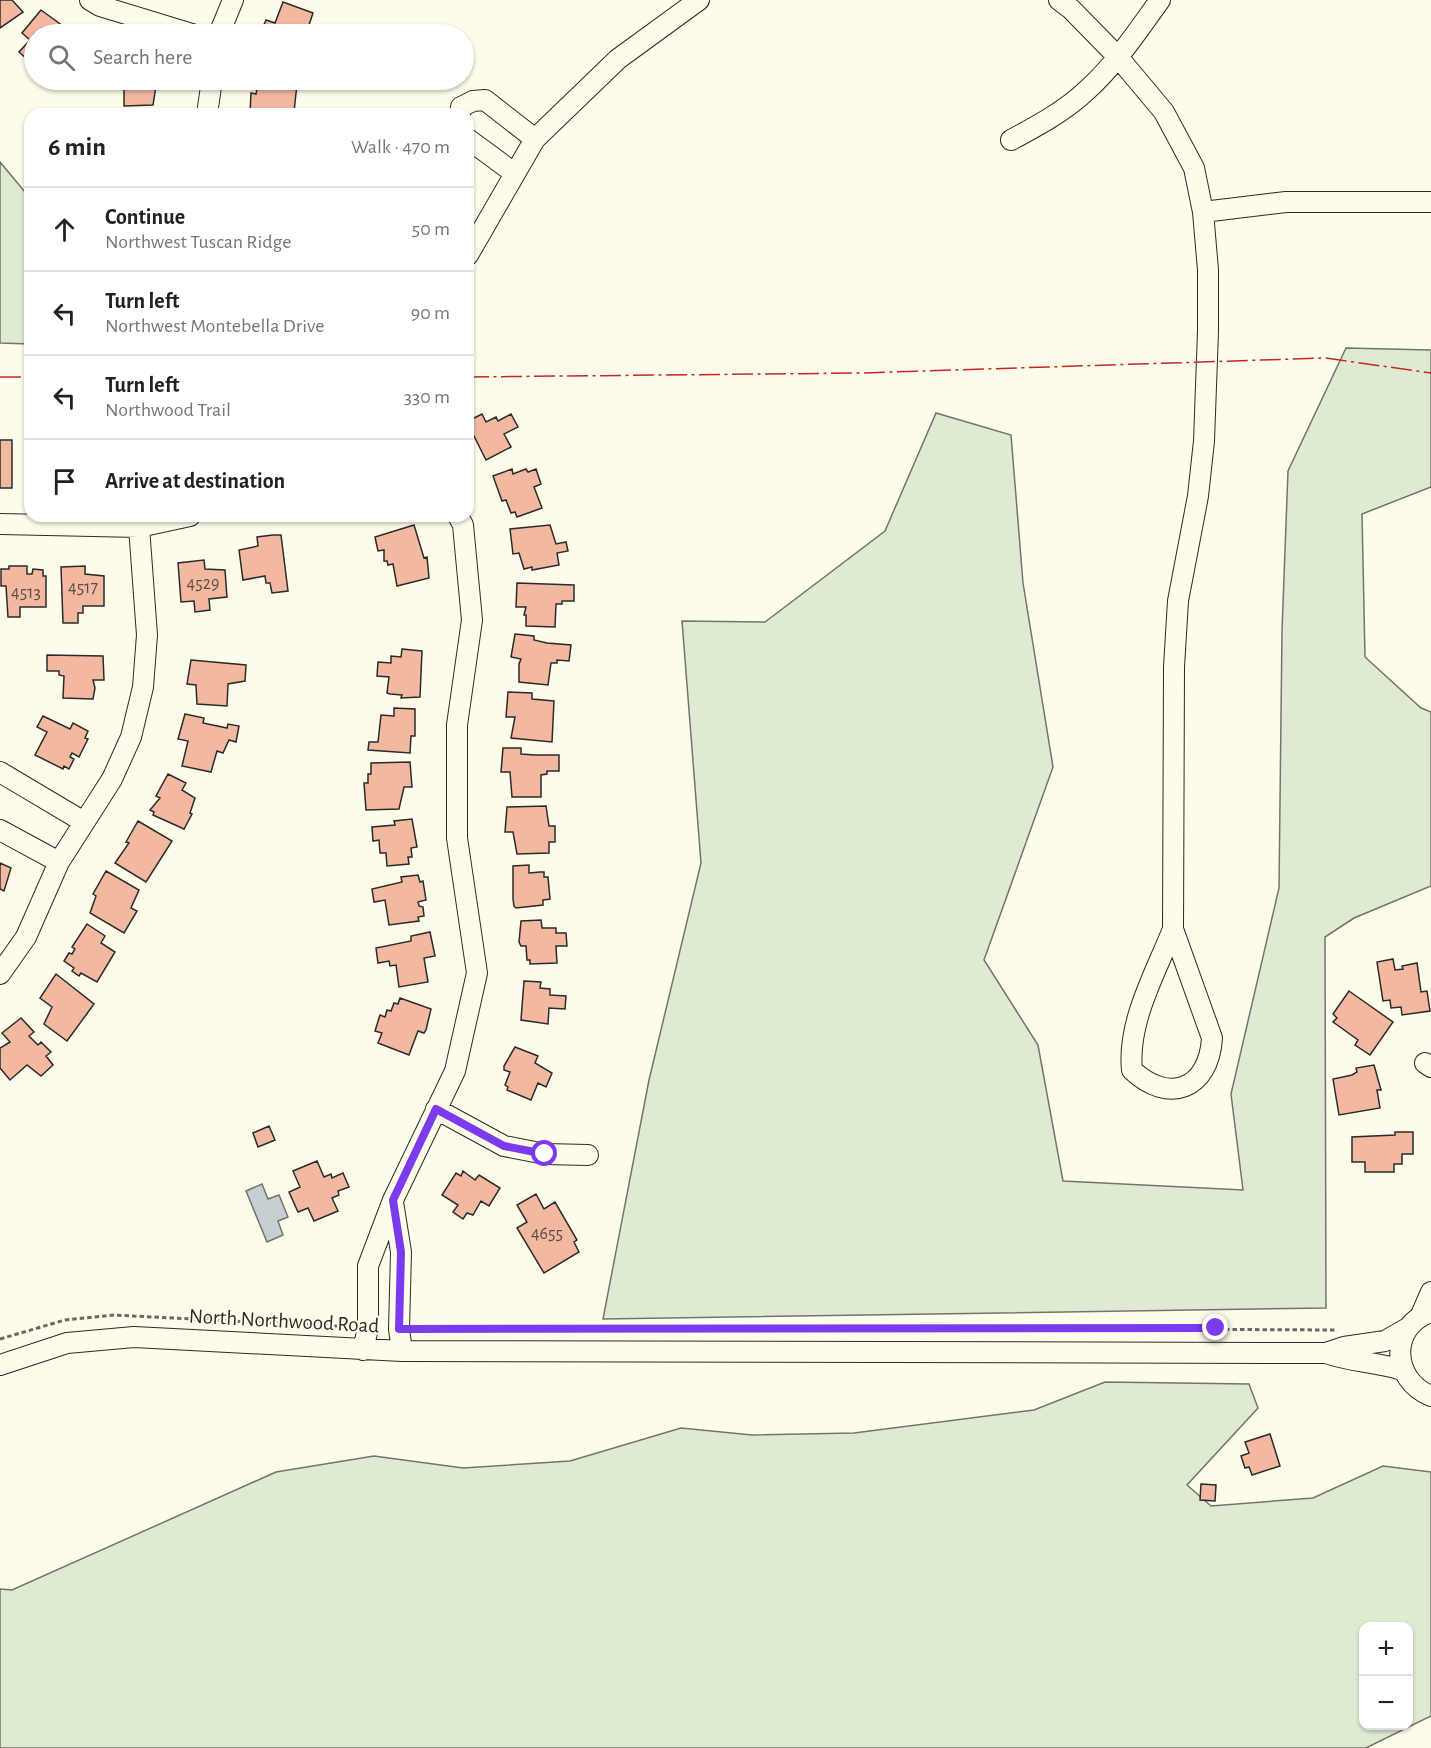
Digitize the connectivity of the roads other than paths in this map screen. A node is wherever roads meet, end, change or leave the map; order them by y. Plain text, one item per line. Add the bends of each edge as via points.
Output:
1 (90, 0) edge
2 (233, 0) edge
3 (699, 0) edge
4 (1059, 0) edge
5 (1160, 0) edge
6 (159, 24) edge
7 (223, 24) edge
8 (1118, 57) junction
9 (211, 90) edge
10 (208, 108) edge
11 (461, 108) edge
12 (535, 139) junction
13 (1011, 140) dead end
14 (474, 144) edge
15 (514, 173) junction
16 (1431, 202) edge
17 (1203, 212) junction
18 (474, 244) edge
19 (162, 522) edge
20 (461, 522) edge
21 (0, 524) edge
22 (139, 527) junction
23 (0, 772) edge
24 (84, 822) junction
25 (0, 830) edge
26 (59, 862) junction
27 (1173, 929) junction
28 (0, 974) edge
29 (436, 1109) junction
30 (588, 1155) dead end
31 (393, 1200) junction
32 (1431, 1292) edge
33 (1426, 1313) edge
34 (1406, 1329) junction
35 (363, 1350) junction
36 (402, 1351) junction
37 (1326, 1353) junction
38 (0, 1365) edge
39 (1402, 1370) junction
40 (1431, 1396) edge

1 - 6 street
2 - 7 street
3 - 12 street via 618,59
4 - 8 street
5 - 8 street
8 - 13 street via 1085,92
8 - 17 street via 1164,112 1194,168
9 - 10 street
11 - 12 street via 472,101 485,100
12 - 15 street
14 - 15 street
15 - 18 street
16 - 17 street via 1286,202
17 - 27 street via 1208,311 1204,441 1178,602 1174,667
19 - 22 street
20 - 29 street via 472,620 457,725 457,838 477,973 455,1071
21 - 22 street
22 - 24 street via 147,635 143,687 131,738 112,779
23 - 24 street
24 - 26 street
25 - 26 street
26 - 28 street via 26,937
27 - 27 street via 1137,1021 1130,1051 1132,1070 1147,1084 1164,1088 1181,1088 1201,1076 1211,1057 1212,1038
29 - 30 street via 504,1146 545,1154
29 - 31 street
31 - 35 street via 368,1266 368,1328
31 - 36 street via 401,1252
32 - 33 street
33 - 34 street, North Northwood Road
34 - 37 street, North Northwood Road via 1385,1341
34 - 39 street via 1400,1345
35 - 36 street, North Northwood Road
35 - 38 street, North Northwood Road via 134,1337 67,1343
36 - 37 street, North Northwood Road
37 - 39 street, North Northwood Road via 1348,1361 1380,1363
39 - 40 street via 1414,1386

